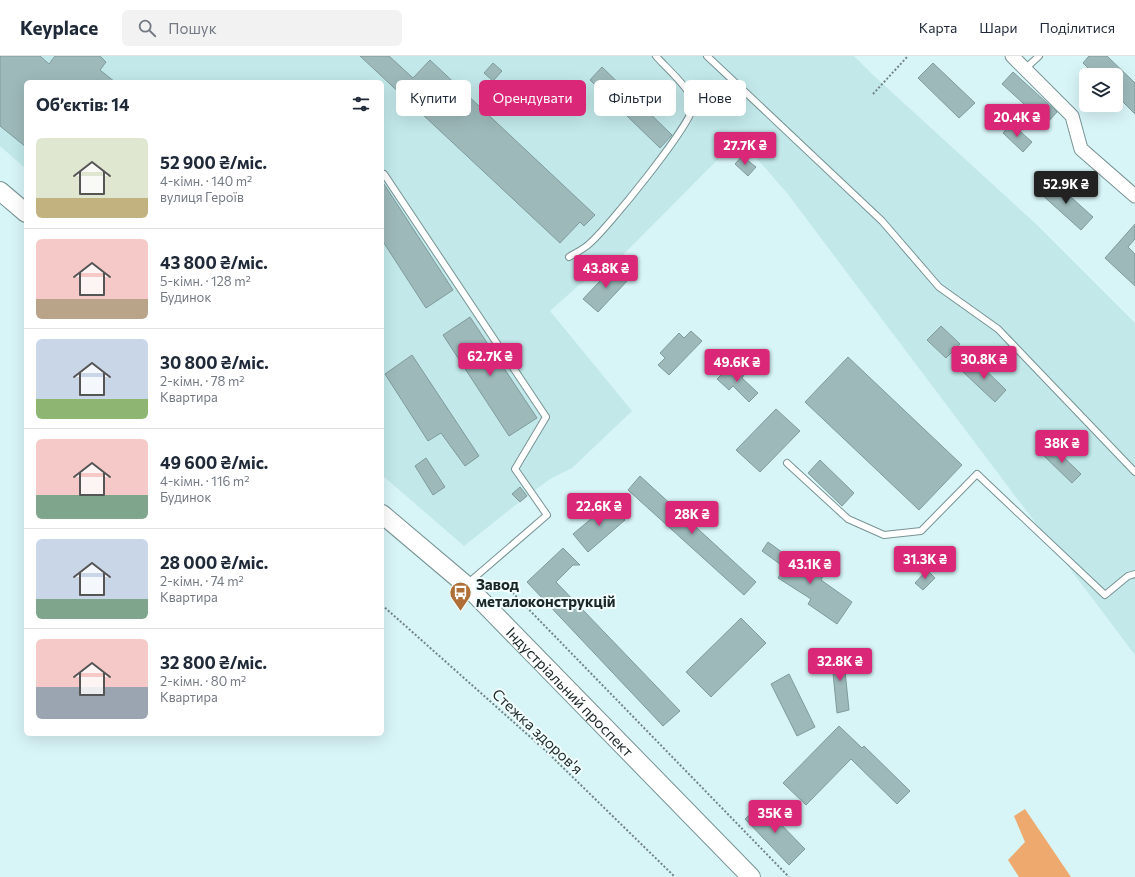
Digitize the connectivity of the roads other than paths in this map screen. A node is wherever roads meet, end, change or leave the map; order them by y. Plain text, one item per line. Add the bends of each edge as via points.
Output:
1 (656, 56) edge
2 (707, 56) edge
3 (1012, 56) edge
4 (1039, 56) edge
5 (1026, 68) junction
6 (384, 174) edge
7 (0, 191) edge
8 (1135, 196) edge
9 (24, 211) edge
10 (569, 257) dead end
11 (787, 463) dead end
12 (1135, 472) edge
13 (384, 516) edge
14 (1135, 574) edge
15 (466, 585) junction
16 (751, 877) edge

1 - 10 lane via 689,92 694,105 691,117 676,141 612,218 589,244
2 - 12 lane via 882,221 939,287 998,329
3 - 5 street
4 - 5 lane
5 - 8 street via 1072,116 1081,149
6 - 15 lane via 546,417 515,469 547,515
7 - 9 street
11 - 14 lane via 848,519 884,535 921,531 977,474 1105,595 1128,576
13 - 15 street, Індустріальний проспект
15 - 16 street, Індустріальний проспект

